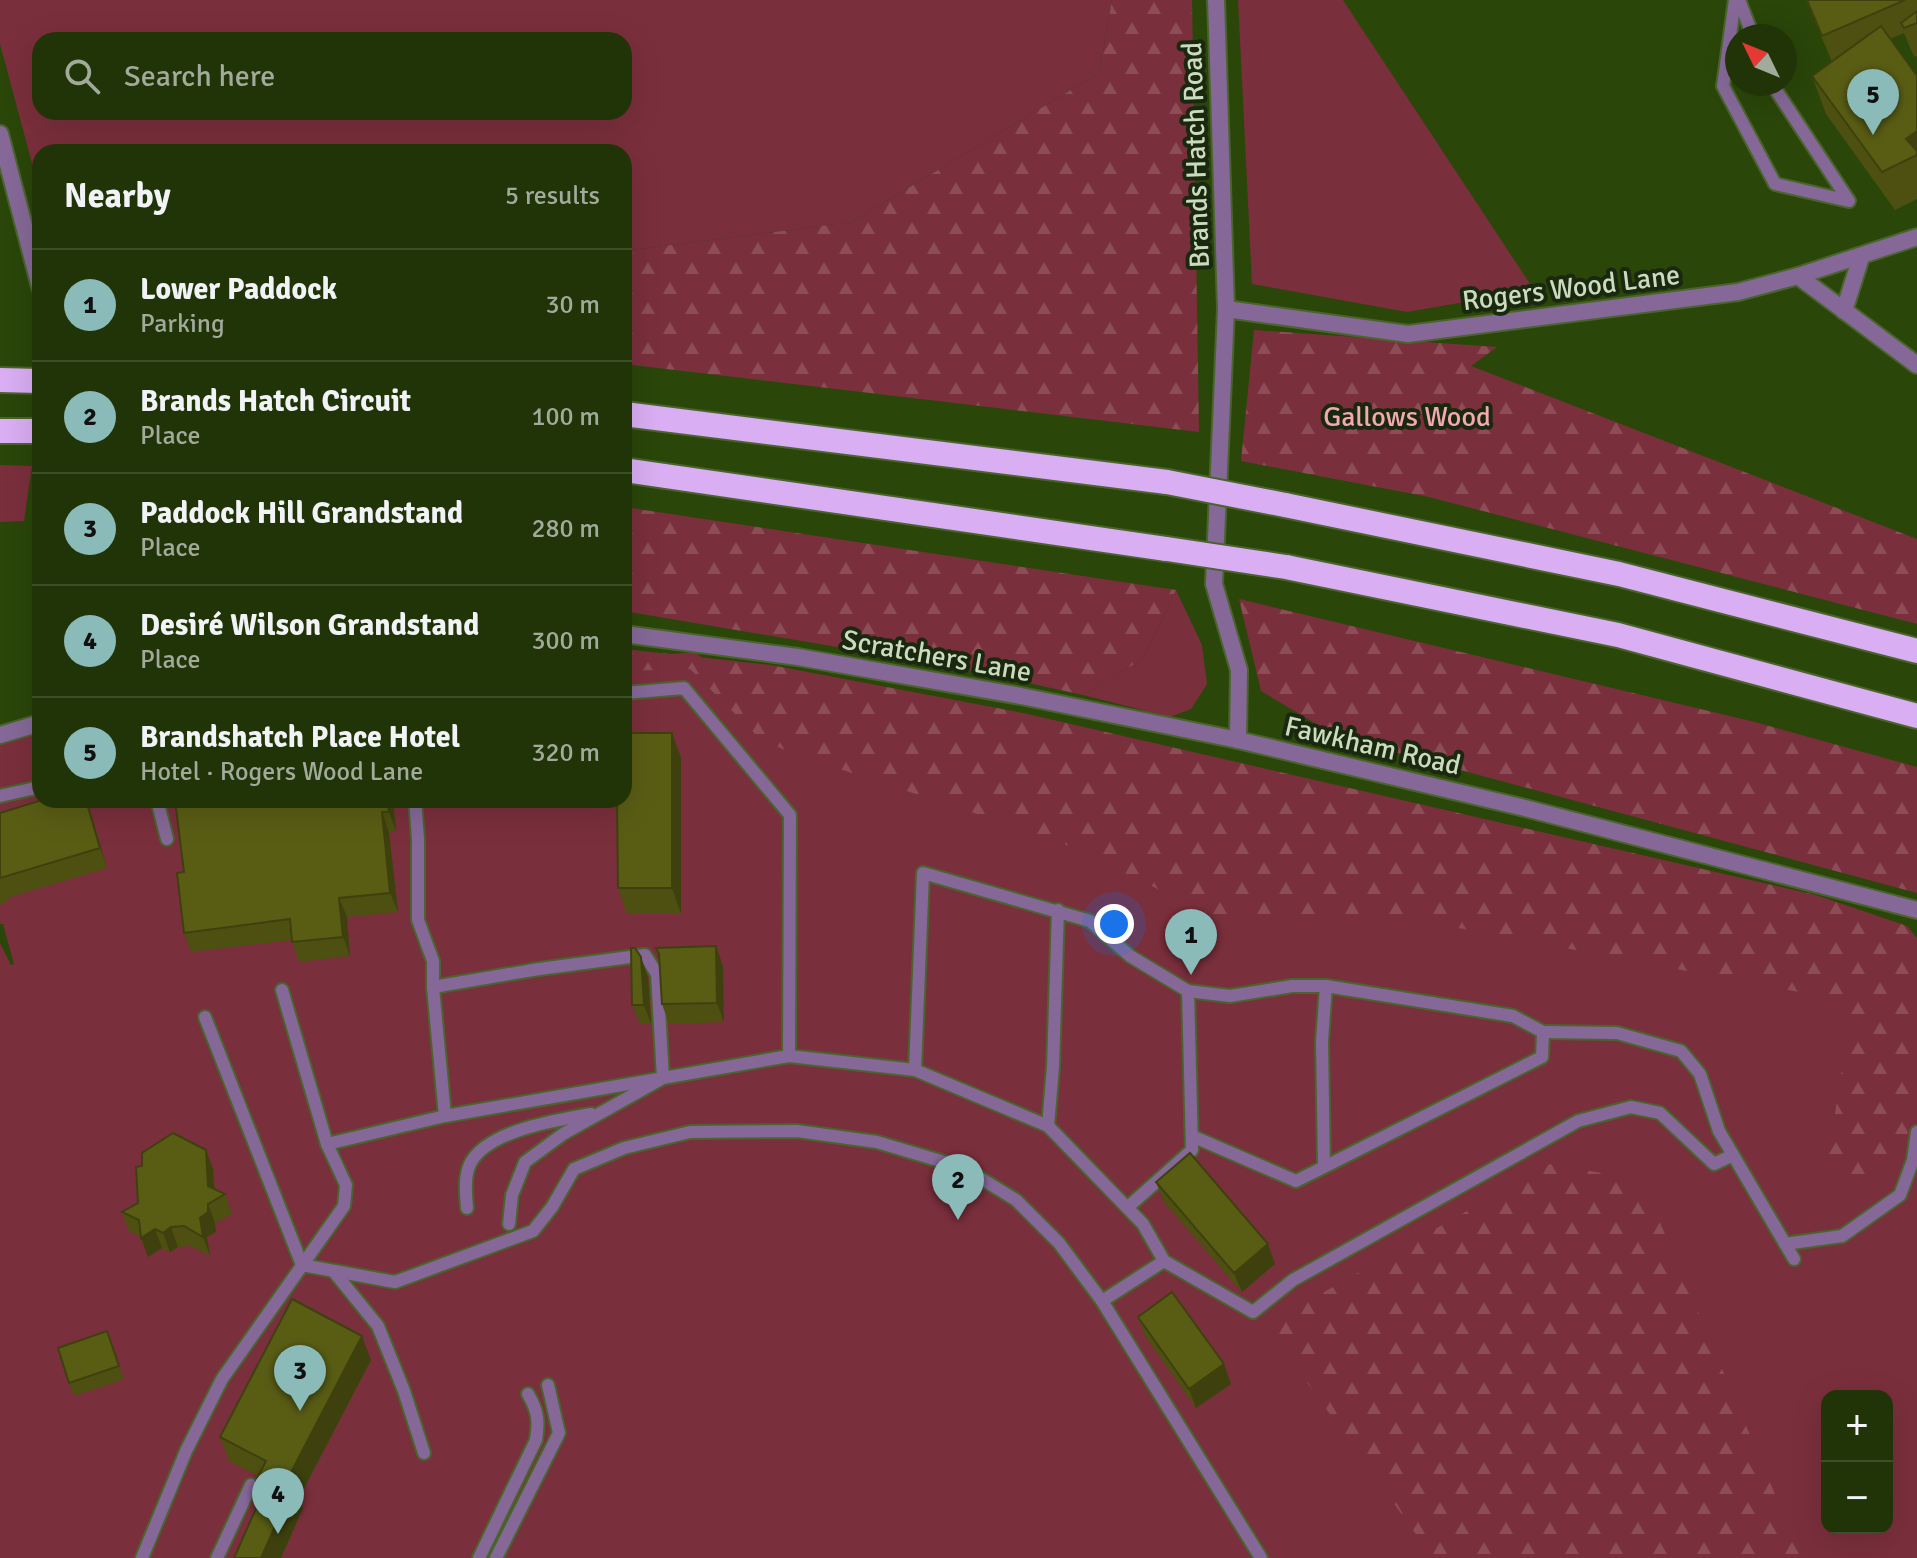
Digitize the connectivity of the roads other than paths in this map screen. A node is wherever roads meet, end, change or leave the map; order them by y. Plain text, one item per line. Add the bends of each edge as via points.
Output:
1 (1216, 0) edge
2 (1737, 0) edge
3 (1733, 24) edge
4 (1748, 24) edge
5 (1728, 96) edge
6 (1780, 96) edge
7 (0, 134) edge
8 (1917, 237) edge
9 (32, 256) edge
10 (1861, 257) junction
11 (1798, 276) junction
12 (1226, 309) junction
13 (1844, 311) junction
14 (1917, 365) edge
15 (0, 380) edge
16 (32, 381) edge
17 (632, 415) edge
18 (0, 431) edge
19 (32, 431) edge
20 (632, 471) edge
21 (632, 635) edge
22 (1917, 651) edge
23 (632, 692) edge
24 (1917, 716) edge
25 (32, 725) edge
26 (0, 735) edge
27 (1238, 740) junction
28 (32, 789) edge
29 (0, 796) edge
30 (159, 808) edge
31 (416, 808) edge
32 (167, 839) dead end
33 (1058, 910) junction
34 (1917, 910) edge
35 (1326, 986) junction
36 (433, 987) junction
37 (282, 990) dead end
38 (1188, 991) junction
39 (205, 1017) dead end
40 (1543, 1032) junction
41 (789, 1056) junction
42 (915, 1070) junction
43 (663, 1078) junction
44 (602, 1112) junction
45 (445, 1116) junction
46 (1048, 1126) junction
47 (1917, 1132) edge
48 (1192, 1136) junction
49 (327, 1144) junction
50 (1733, 1155) junction
51 (1324, 1167) junction
52 (1128, 1207) junction
53 (467, 1208) dead end
54 (509, 1224) dead end
55 (1785, 1244) junction
56 (1794, 1259) dead end
57 (1164, 1261) junction
58 (302, 1265) junction
59 (335, 1273) junction
60 (1102, 1301) junction
61 (548, 1385) dead end
62 (528, 1394) dead end
63 (424, 1453) dead end
64 (251, 1485) dead end
65 (142, 1558) edge
66 (217, 1558) edge
67 (479, 1558) edge
68 (496, 1558) edge
69 (1261, 1558) edge

1 - 12 street, Brands Hatch Road
2 - 3 lane
2 - 4 lane
5 - 6 lane via 1775,184 1849,201
7 - 9 street
8 - 10 street, Rogers Wood Lane
10 - 11 street, Rogers Wood Lane
10 - 13 street
11 - 12 street, Rogers Wood Lane via 1738,292 1408,334
11 - 13 street
12 - 27 street via 1214,584 1239,670
13 - 14 street
15 - 16 highway
17 - 22 highway, bridge via 1167,482 1619,574
18 - 19 highway
20 - 24 highway, bridge via 1286,567 1618,635
21 - 27 street, Scratchers Lane via 902,675
23 - 41 lane via 684,688 790,815
25 - 26 street
27 - 34 street, Fawkham Road
28 - 29 lane
30 - 32 lane
31 - 36 lane via 418,920 433,961
33 - 38 lane via 1090,921 1130,956
33 - 42 lane via 923,873
33 - 46 lane
35 - 38 lane via 1230,996
35 - 40 lane via 1513,1016
35 - 51 lane
36 - 43 lane via 645,955 657,974
36 - 45 lane
37 - 49 lane
38 - 48 lane
39 - 58 lane
40 - 50 lane via 1617,1033 1681,1051 1700,1074
40 - 51 lane via 1542,1057
41 - 42 lane
41 - 43 lane
42 - 46 lane
43 - 44 lane
43 - 45 lane
44 - 53 lane via 541,1123 495,1140 470,1162
44 - 54 lane via 525,1162 512,1195
45 - 49 lane
46 - 52 lane
47 - 55 lane via 1900,1195 1842,1236
48 - 51 lane via 1296,1181
48 - 52 lane via 1192,1150
49 - 58 lane via 346,1185 346,1198
50 - 55 lane
50 - 57 lane via 1714,1164 1660,1113 1631,1107 1578,1121 1293,1280 1253,1312
52 - 57 lane
55 - 56 lane
57 - 60 lane
58 - 59 lane
58 - 65 lane via 222,1379
59 - 60 lane via 395,1282 533,1231 574,1169 624,1148 690,1132 797,1131 877,1142 964,1168 1016,1200 1059,1243
59 - 63 lane via 378,1326
60 - 69 lane
61 - 68 lane via 559,1433
62 - 67 lane via 539,1421 536,1440
64 - 66 lane

